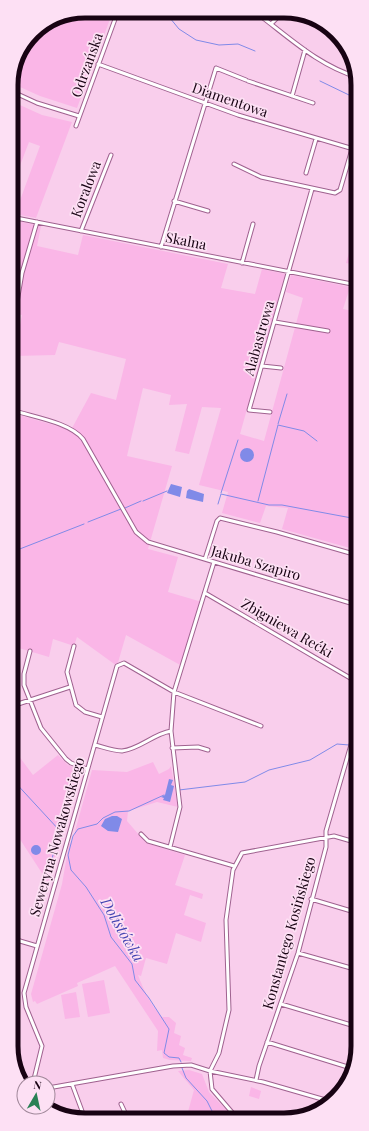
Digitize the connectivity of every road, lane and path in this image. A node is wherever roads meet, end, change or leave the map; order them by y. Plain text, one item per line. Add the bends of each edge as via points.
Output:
1 (115, 18) edge
2 (264, 18) edge
3 (277, 18) edge
4 (271, 24) junction
5 (306, 50) junction
6 (98, 64) junction
7 (350, 74) edge
8 (18, 94) edge
9 (292, 96) junction
10 (313, 103) dead end
11 (204, 104) junction
12 (79, 116) junction
13 (76, 126) dead end
14 (316, 139) junction
15 (351, 150) edge
16 (351, 153) edge
17 (111, 155) dead end
18 (234, 164) dead end
19 (306, 172) dead end
20 (312, 189) junction
21 (174, 201) junction
22 (208, 211) dead end
23 (18, 218) edge
24 (37, 222) junction
25 (253, 224) dead end
26 (81, 231) junction
27 (161, 247) junction
28 (242, 263) junction
29 (289, 273) junction
30 (351, 284) edge
31 (18, 301) edge
32 (275, 322) junction
33 (328, 330) dead end
34 (262, 366) junction
35 (281, 368) dead end
36 (18, 412) edge
37 (270, 412) dead end
38 (351, 553) edge
39 (205, 559) junction
40 (214, 562) junction
41 (205, 592) junction
42 (351, 602) edge
43 (74, 646) dead end
44 (30, 651) dead end
45 (351, 678) edge
46 (70, 687) junction
47 (174, 692) junction
48 (30, 700) junction
49 (18, 704) edge
50 (102, 717) junction
51 (261, 726) dead end
52 (171, 731) junction
53 (95, 745) junction
54 (351, 745) edge
55 (172, 748) junction
56 (350, 749) joint
57 (208, 750) dead end
58 (88, 769) junction
59 (142, 834) dead end
60 (326, 837) junction
61 (351, 841) edge
62 (170, 847) junction
63 (234, 866) junction
64 (311, 899) junction
65 (351, 911) edge
66 (18, 940) edge
67 (37, 946) junction
68 (298, 953) junction
69 (351, 968) edge
70 (281, 1004) junction
71 (351, 1025) edge
72 (267, 1042) junction
73 (348, 1067) edge
74 (210, 1071) junction
75 (35, 1075) edge
76 (256, 1080) junction
77 (72, 1084) junction
78 (56, 1087) edge
79 (323, 1100) edge
80 (122, 1104) dead end
81 (83, 1113) edge
82 (126, 1113) edge
83 (233, 1113) edge

1 - 6 street, Odrzańska
2 - 4 street
3 - 4 street
4 - 5 street
5 - 7 street via 328,66
5 - 9 street
6 - 11 street, Diamentowa
6 - 12 street, Odrzańska
8 - 12 street
9 - 10 street
9 - 11 street via 216,68
11 - 14 street, Diamentowa
11 - 21 street
12 - 13 street, Odrzańska
14 - 15 street, Diamentowa
14 - 19 street
16 - 20 street via 340,190 336,193
17 - 26 street, Koralowa
18 - 20 street via 261,178
20 - 29 street, Alabastrowa
21 - 22 street
21 - 27 street
23 - 24 street, Skalna
24 - 26 street, Skalna
24 - 31 street via 26,255
25 - 28 street
26 - 27 street, Skalna
27 - 28 street, Skalna
28 - 29 street, Skalna
29 - 30 street, Skalna
29 - 32 street, Alabastrowa
32 - 33 street
32 - 34 street, Alabastrowa
34 - 35 street
34 - 37 street, Alabastrowa via 249,410
36 - 39 street, Jakuba Szapiro via 68,427 83,438 136,532 148,542
38 - 39 street via 220,518
39 - 40 street, Jakuba Szapiro
40 - 41 street
40 - 42 street, Jakuba Szapiro
41 - 45 street, Zbigniewa Rećki
41 - 47 street
43 - 46 street via 67,672
44 - 48 street via 24,680
46 - 48 street
46 - 50 street via 80,710
47 - 50 street, Seweryna Nowakowskiego via 124,663 117,666
47 - 51 street
47 - 52 street
48 - 49 street
48 - 58 street via 41,728 58,751 70,763
50 - 53 street, Seweryna Nowakowskiego
52 - 53 street via 123,751
52 - 55 street
53 - 58 street, Seweryna Nowakowskiego
54 - 56 street, Konstantego Kosińskiego
55 - 57 street via 198,747
55 - 62 street via 180,808
56 - 60 street, Konstantego Kosińskiego
58 - 67 street, Seweryna Nowakowskiego
59 - 62 street via 148,841
60 - 61 street via 334,836
60 - 63 street via 244,852
60 - 64 street, Konstantego Kosińskiego via 326,847
62 - 63 street
63 - 74 street via 225,931 229,1010 219,1053
64 - 65 street
64 - 68 street, Konstantego Kosińskiego
66 - 67 street
67 - 75 street, Seweryna Nowakowskiego via 24,993 26,1007 42,1046
68 - 69 street
68 - 70 street, Konstantego Kosińskiego
70 - 71 street
70 - 72 street, Konstantego Kosińskiego
72 - 73 street
72 - 76 street, Konstantego Kosińskiego
74 - 76 street
74 - 77 street via 191,1065 179,1066
74 - 83 street via 212,1089
76 - 79 street
77 - 78 street
77 - 81 street
80 - 82 street

